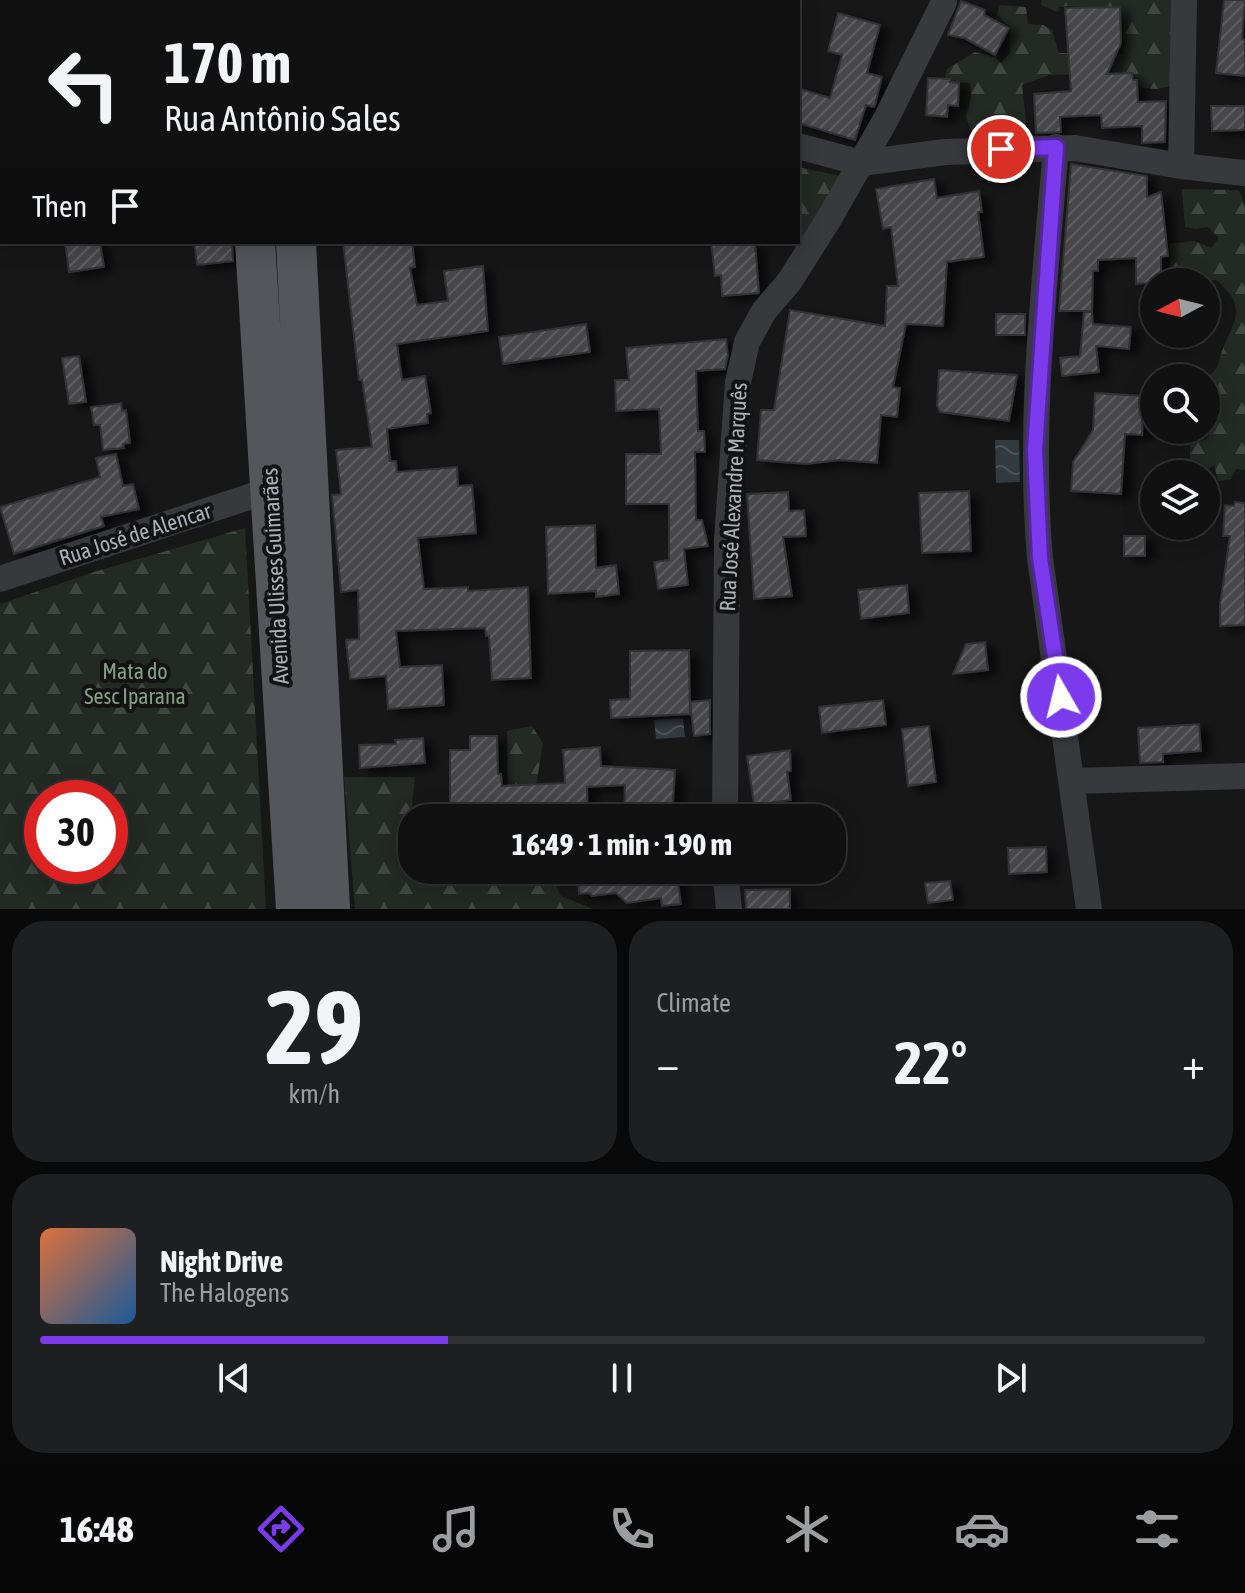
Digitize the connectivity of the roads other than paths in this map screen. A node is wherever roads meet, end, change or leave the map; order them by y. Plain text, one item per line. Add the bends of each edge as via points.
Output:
1 (1184, 0) edge
2 (944, 2) dead end
3 (800, 147) edge
4 (1056, 147) junction
5 (861, 163) junction
6 (1181, 166) junction
7 (1245, 173) edge
8 (255, 244) edge
9 (296, 244) edge
10 (299, 294) junction
11 (258, 296) junction
12 (270, 490) junction
13 (0, 579) edge
14 (1245, 776) edge
15 (1073, 781) junction
16 (725, 804) edge
17 (726, 884) edge
18 (296, 909) edge
19 (330, 909) edge
20 (729, 909) edge
21 (1089, 909) edge

1 - 6 street
2 - 5 street, Rua José Alexandre Marquês
3 - 5 street
4 - 5 street via 945,152
4 - 6 street
4 - 15 street via 1036,493 1040,558
5 - 16 street, Rua José Alexandre Marquês via 789,282 764,311 747,342 738,382 727,540
6 - 7 street
8 - 11 main road, Avenida Ulisses Guimarães
9 - 10 main road, Avenida Ulisses Guimarães
10 - 11 main road
10 - 19 main road, Avenida Ulisses Guimarães
11 - 12 main road, Avenida Ulisses Guimarães
12 - 13 street, Rua José de Alencar
12 - 18 main road, Avenida Ulisses Guimarães
14 - 15 street
15 - 21 street
17 - 20 street

